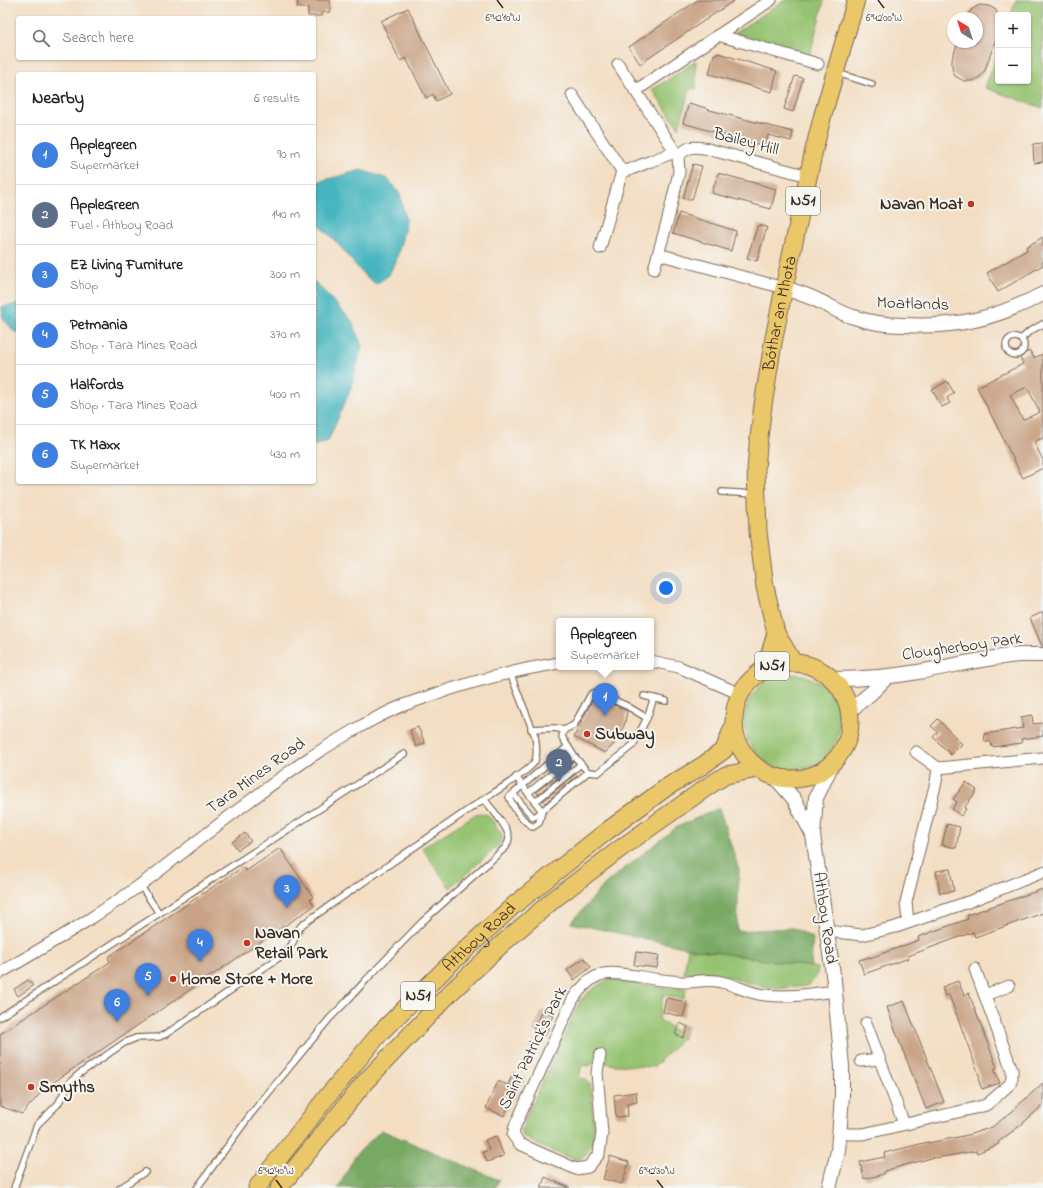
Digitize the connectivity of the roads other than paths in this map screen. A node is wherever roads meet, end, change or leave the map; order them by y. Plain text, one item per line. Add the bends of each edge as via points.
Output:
1 (771, 0) edge
2 (856, 0) edge
3 (718, 35) junction
4 (618, 64) dead end
5 (818, 64) dead end
6 (835, 72) junction
7 (872, 84) dead end
8 (635, 91) junction
9 (572, 95) dead end
10 (677, 154) junction
11 (622, 171) junction
12 (808, 176) junction
13 (600, 248) dead end
14 (658, 254) junction
15 (654, 269) dead end
16 (784, 288) junction
17 (1043, 294) edge
18 (1043, 324) edge
19 (1021, 339) dead end
20 (722, 492) dead end
21 (756, 494) junction
22 (776, 633) junction
23 (1043, 655) edge
24 (654, 662) edge
25 (792, 662) junction
26 (556, 664) edge
27 (762, 671) junction
28 (510, 673) junction
29 (887, 677) junction
30 (832, 679) junction
31 (740, 694) junction
32 (644, 696) dead end
33 (654, 698) junction
34 (666, 701) dead end
35 (850, 711) junction
36 (647, 718) junction
37 (734, 724) junction
38 (531, 729) junction
39 (564, 730) junction
40 (567, 747) junction
41 (916, 752) dead end
42 (404, 754) dead end
43 (574, 756) junction
44 (1043, 758) edge
45 (833, 762) junction
46 (581, 764) junction
47 (938, 768) junction
48 (758, 769) junction
49 (588, 772) junction
50 (774, 776) junction
51 (516, 777) junction
52 (522, 786) junction
53 (514, 793) junction
54 (528, 793) junction
55 (484, 799) junction
56 (535, 802) junction
57 (542, 811) junction
58 (813, 835) junction
59 (1043, 872) edge
60 (140, 885) junction
61 (160, 913) junction
62 (908, 922) junction
63 (827, 931) junction
64 (975, 969) dead end
65 (0, 973) edge
66 (1009, 986) dead end
67 (835, 995) junction
68 (985, 995) junction
69 (0, 1017) edge
70 (866, 1022) dead end
71 (600, 1056) dead end
72 (879, 1058) junction
73 (860, 1061) dead end
74 (904, 1124) junction
75 (840, 1132) junction
76 (145, 1172) dead end
77 (14, 1188) edge
78 (120, 1188) edge
79 (197, 1188) edge
80 (257, 1188) edge
81 (279, 1188) edge
82 (829, 1188) edge

1 - 3 street
2 - 6 main road, Bóthar an Mhota / N51
3 - 5 street
3 - 8 street
4 - 8 street
6 - 7 lane
6 - 12 main road, Bóthar an Mhota / N51
8 - 10 street
9 - 11 street
10 - 11 street, Bailey Hill
10 - 12 street, Bailey Hill via 687,148 704,148
10 - 14 street via 679,172
11 - 13 street
12 - 16 main road, Bóthar an Mhota / N51
14 - 15 street
14 - 16 street
16 - 17 street, Moatlands via 861,319 889,325 912,326 961,323 991,316
16 - 21 main road, Bóthar an Mhota / N51 via 763,405
18 - 19 lane
20 - 21 lane
21 - 22 main road, Bóthar an Mhota / N51 via 759,550
22 - 25 main road, Bóthar an Mhota / N51
22 - 27 main road, Bóthar an Mhota / N51
23 - 29 street, Clougherboy Park via 974,661
24 - 31 street via 679,667
25 - 27 main road, N51
25 - 30 main road, N51 via 820,669
26 - 28 street, Tara Mines Road
27 - 31 main road, N51 via 750,680
28 - 38 lane
28 - 60 street, Tara Mines Road via 412,702 352,731 281,778
29 - 30 street, Clougherboy Park
29 - 35 street
30 - 35 main road, N51 via 845,696
31 - 37 main road, N51
32 - 33 lane
33 - 34 lane
33 - 36 lane
35 - 45 main road, N51 via 850,728 846,742
36 - 39 lane via 596,692 590,694 574,725
36 - 49 lane via 633,745 598,773
37 - 48 main road, N51 via 737,740 746,756
37 - 80 main road, Athboy Road / N51 via 724,750 607,831 513,906 450,964 381,1032
38 - 39 lane
38 - 51 lane via 537,746 535,760 530,768
39 - 40 lane via 562,737
40 - 43 lane
40 - 52 lane
41 - 47 street
42 - 61 lane
43 - 46 lane
43 - 54 lane
44 - 47 street
45 - 50 main road, N51 via 812,776 799,779
45 - 58 street via 816,798
46 - 49 lane
46 - 56 lane
47 - 62 street via 906,902
48 - 50 main road, N51
48 - 81 main road, Athboy Road / N51 via 726,775 707,787 620,848 503,943 451,992 366,1082
49 - 57 lane
50 - 58 street via 794,799
51 - 52 lane
51 - 55 lane
52 - 53 lane
52 - 54 lane
53 - 57 lane via 533,816
53 - 57 lane via 509,797 511,803 528,825 533,827 539,823
54 - 56 lane
55 - 77 lane via 303,924 286,952 166,1034 159,1037 136,1038 124,1043 79,1074 69,1083 58,1104 38,1125
55 - 79 lane via 509,835 506,847 422,922 330,1018 251,1114
56 - 57 lane
58 - 63 street, Athboy Road
59 - 62 street via 968,902
60 - 61 lane
60 - 65 street, Tara Mines Road
61 - 69 lane
62 - 63 street via 862,935
63 - 67 street, Athboy Road
64 - 68 street
66 - 68 street
67 - 71 street, Saint Patrick's Park via 763,995 720,981 684,982 609,973 598,975 580,988 572,999 515,1126 512,1135 520,1144 576,1169 588,1167 599,1154 602,1133 597,1072
67 - 75 street, Athboy Road via 842,1066
68 - 74 street via 1012,1070 1010,1084 980,1107
70 - 72 street
72 - 73 street
72 - 74 street
74 - 75 street via 860,1135
75 - 82 street, Athboy Road
76 - 78 lane

